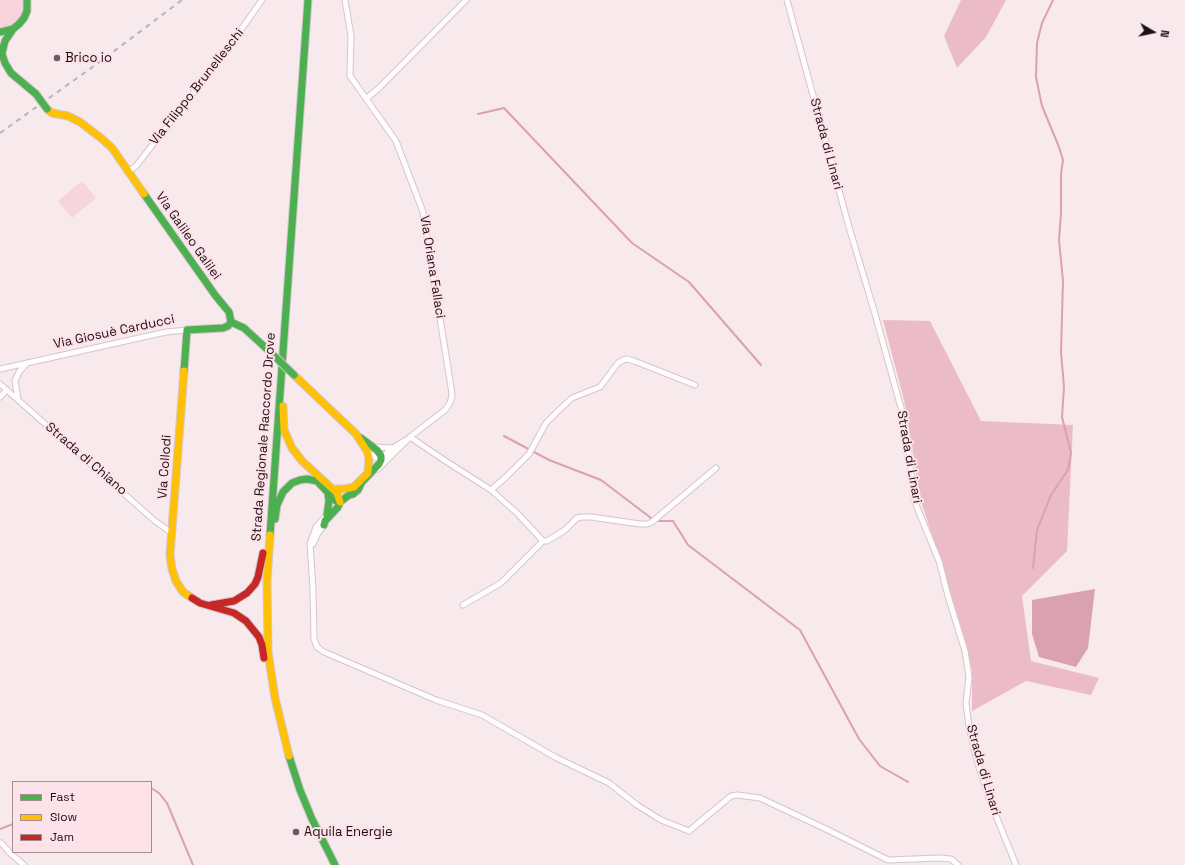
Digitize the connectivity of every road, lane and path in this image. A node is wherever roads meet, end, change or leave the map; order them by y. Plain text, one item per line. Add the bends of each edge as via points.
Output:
1 (262, 0) edge
2 (308, 0) edge
3 (345, 0) edge
4 (466, 0) edge
5 (787, 0) edge
6 (28, 1) edge
7 (13, 29) junction
8 (0, 32) edge
9 (1, 52) edge
10 (366, 99) junction
11 (128, 172) junction
12 (231, 322) junction
13 (187, 330) junction
14 (284, 332) junction
15 (27, 362) junction
16 (0, 369) edge
17 (0, 384) edge
18 (694, 385) dead end
19 (7, 390) junction
20 (0, 397) edge
21 (18, 400) junction
22 (356, 434) junction
23 (410, 437) junction
24 (276, 442) junction
25 (372, 446) junction
26 (393, 448) junction
27 (368, 453) junction
28 (393, 455) junction
29 (381, 459) junction
30 (716, 468) dead end
31 (368, 473) junction
32 (355, 490) junction
33 (491, 490) junction
34 (330, 491) junction
35 (340, 502) junction
36 (327, 515) junction
37 (324, 525) junction
38 (172, 533) junction
39 (543, 541) junction
40 (311, 551) junction
41 (211, 605) junction
42 (463, 605) dead end
43 (266, 618) junction
44 (278, 715) junction
45 (1, 843) dead end
46 (24, 865) edge
47 (336, 865) edge
48 (958, 865) edge
49 (1016, 865) edge

1 - 11 street, Via Filippo Brunelleschi via 190,97 136,166
2 - 14 main road, Strada Regionale Raccordo Drove
3 - 10 street, Via Oriana Fallaci via 350,36 350,76
4 - 10 street
5 - 49 street, Strada di Linari via 906,426 914,500 939,561 965,651 969,677 966,703 969,728 990,801
6 - 7 main road, Via Galileo Galilei via 24,18
7 - 8 main road
7 - 9 main road, Via Galileo Galilei
9 - 11 main road, Via Galileo Galilei, bridge via 11,73 28,86 47,109 52,113 73,118 97,134 112,148
10 - 23 street, Via Oriana Fallaci via 396,141 423,212 451,387 452,396 445,410
11 - 12 main road, Via Galileo Galilei via 227,310
12 - 13 main road, Via Giosuè Carducci via 223,328
12 - 22 main road, bridge via 244,328
13 - 15 street, Via Giosuè Carducci via 166,332
13 - 38 main road, Via Collodi
14 - 24 main road, Strada Regionale Raccordo Drove
14 - 34 main road via 287,358 283,408 285,435 298,457
15 - 16 street, Via Giosuè Carducci
15 - 21 street via 15,381
17 - 19 street, Strada di Chiano
18 - 33 street via 634,361 623,360 600,386 572,398 557,412 546,423 529,454
19 - 20 street
19 - 21 street, Strada di Chiano
21 - 38 street, Strada di Chiano via 155,521
22 - 25 main road
22 - 27 main road
23 - 26 street
23 - 28 street
23 - 33 street
24 - 41 main road via 270,457 262,559 258,578 241,598 226,604
24 - 43 main road, Strada Regionale Raccordo Drove
25 - 26 street
25 - 29 main road
26 - 29 street
27 - 29 street
27 - 31 main road
28 - 29 street
28 - 32 street
29 - 31 street
29 - 32 main road
30 - 39 street via 652,522 640,524 582,517 577,518 550,540
31 - 32 main road
32 - 34 main road
32 - 35 main road
32 - 37 street
33 - 39 street
34 - 35 main road via 338,494
34 - 36 main road
34 - 43 main road via 319,482 305,479 292,483 280,498 276,514 271,596
35 - 36 street
35 - 37 main road
36 - 40 street via 312,534
37 - 40 street via 316,536
38 - 41 main road, Via Collodi via 172,572 179,586 192,598
39 - 42 street via 501,582
40 - 48 street via 314,638 317,646 324,652 436,700 482,716 555,757 609,783 661,820 689,831 731,796 760,798 888,860 939,858 951,859
41 - 44 main road via 240,616 256,633 263,649 270,697
43 - 44 main road, Strada Regionale Raccordo Drove via 270,669
44 - 47 main road, Strada Regionale Raccordo Drove via 302,794
45 - 46 street

